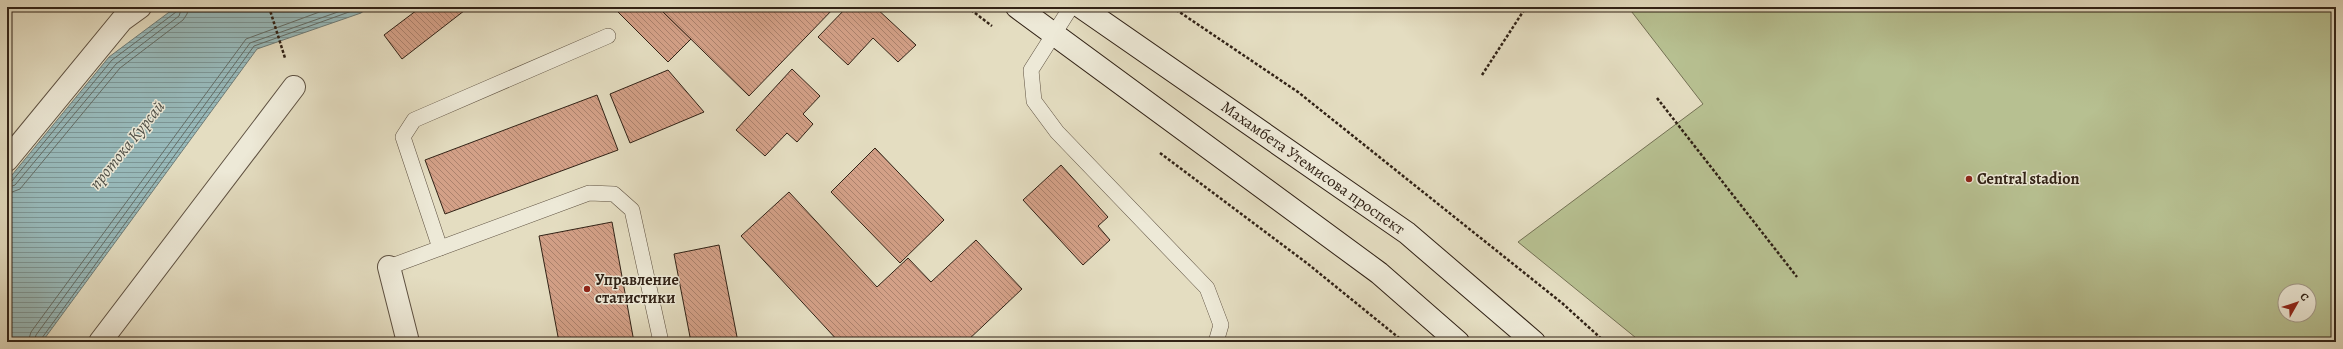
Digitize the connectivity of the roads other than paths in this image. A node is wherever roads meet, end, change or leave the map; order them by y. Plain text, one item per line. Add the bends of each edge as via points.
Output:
1 (140, 7) edge
2 (1017, 7) edge
3 (1071, 7) edge
4 (1081, 7) edge
5 (1054, 34) junction
6 (608, 36) dead end
7 (294, 87) road end
8 (7, 160) edge
9 (440, 248) junction
10 (389, 267) joint
11 (100, 342) edge
12 (408, 342) edge
13 (661, 342) edge
14 (1216, 342) edge
15 (1458, 342) edge
16 (1534, 342) edge

1 - 8 street via 122,20
2 - 5 street
3 - 5 lane
4 - 16 street, Махамбета Утемисова проспект via 1407,233
5 - 14 lane via 1031,70 1034,101 1057,132 1207,288 1221,325
5 - 15 street via 1379,273
6 - 9 lane via 414,120 403,137
7 - 11 street
9 - 10 lane
9 - 13 lane via 589,193 614,194 632,210
10 - 12 street

